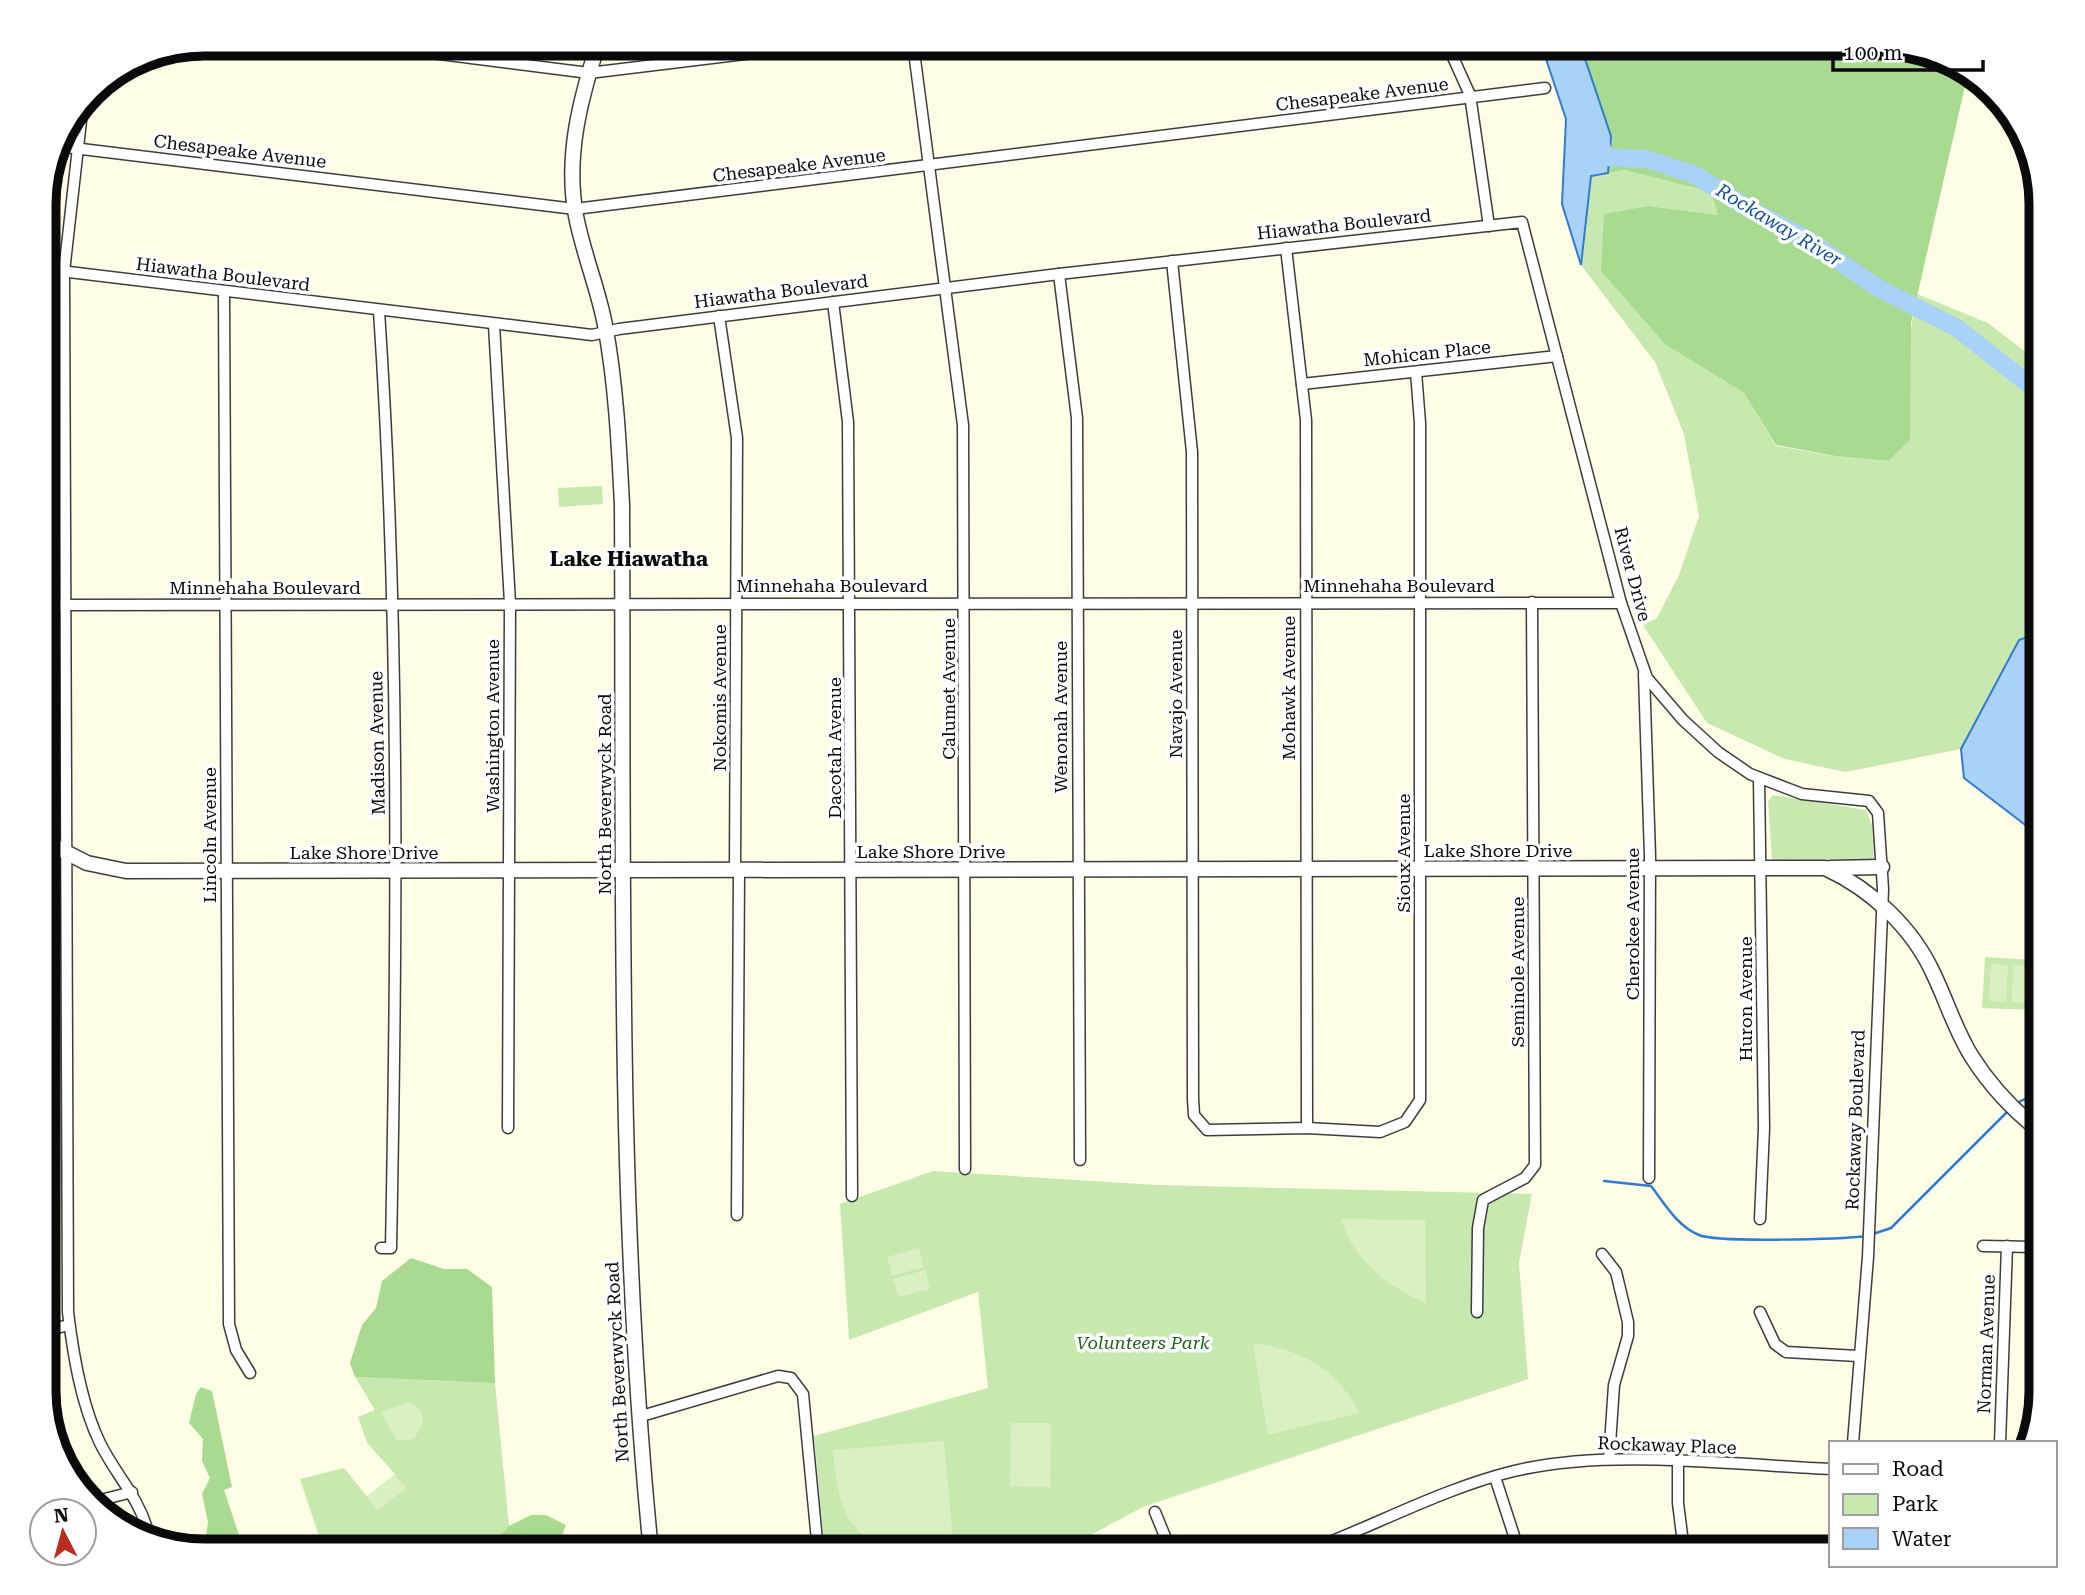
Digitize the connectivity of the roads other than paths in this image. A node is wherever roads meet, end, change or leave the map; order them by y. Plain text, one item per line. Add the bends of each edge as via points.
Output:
1 (455, 56) edge
2 (594, 56) edge
3 (729, 56) edge
4 (915, 56) edge
5 (1452, 56) edge
6 (589, 73) junction
7 (1545, 88) dead end
8 (1471, 98) junction
9 (81, 122) edge
10 (68, 148) edge
11 (78, 149) junction
12 (929, 165) junction
13 (575, 209) junction
14 (1522, 222) joint
15 (1489, 226) junction
16 (1286, 248) junction
17 (1172, 261) junction
18 (56, 271) edge
19 (64, 272) junction
20 (1059, 274) junction
21 (946, 288) junction
22 (225, 292) junction
23 (833, 302) junction
24 (379, 311) junction
25 (719, 316) junction
26 (494, 325) junction
27 (606, 332) junction
28 (1557, 356) junction
29 (1416, 372) junction
30 (1302, 384) junction
31 (1077, 601) junction
32 (965, 602) junction
33 (1193, 602) junction
34 (1532, 602) junction
35 (510, 603) junction
36 (622, 603) junction
37 (737, 603) junction
38 (851, 603) junction
39 (1305, 603) junction
40 (1420, 603) junction
41 (1621, 603) junction
42 (225, 604) junction
43 (393, 604) junction
44 (56, 605) edge
45 (64, 605) junction
46 (1644, 669) junction
47 (1759, 779) junction
48 (1869, 801) joint
49 (56, 848) edge
50 (67, 854) junction
51 (1762, 867) junction
52 (1882, 867) junction
53 (1825, 868) junction
54 (1650, 869) junction
55 (852, 870) junction
56 (965, 870) junction
57 (1192, 870) junction
58 (1307, 870) junction
59 (1421, 870) junction
60 (1535, 870) junction
61 (396, 871) junction
62 (510, 871) junction
63 (623, 871) junction
64 (737, 871) junction
65 (1078, 871) junction
66 (226, 873) junction
67 (1882, 905) junction
68 (2029, 1122) edge
69 (1201, 1126) joint
70 (508, 1128) dead end
71 (1307, 1128) junction
72 (1080, 1160) dead end
73 (965, 1169) dead end
74 (1649, 1178) dead end
75 (852, 1196) dead end
76 (737, 1215) dead end
77 (1760, 1219) dead end
78 (1983, 1246) dead end
79 (2007, 1247) junction
80 (2029, 1247) edge
81 (381, 1248) dead end
82 (1602, 1254) dead end
83 (1477, 1312) dead end
84 (1760, 1312) dead end
85 (69, 1325) junction
86 (56, 1328) edge
87 (1858, 1356) junction
88 (250, 1373) dead end
89 (638, 1417) junction
90 (1853, 1441) edge
91 (2000, 1441) edge
92 (1609, 1459) junction
93 (1678, 1462) junction
94 (1829, 1469) edge
95 (1494, 1477) junction
96 (132, 1492) junction
97 (103, 1499) edge
98 (1155, 1511) dead end
99 (146, 1527) edge
100 (650, 1539) edge
101 (817, 1539) edge
102 (1166, 1539) edge
103 (1337, 1539) edge
104 (1515, 1539) edge
105 (1682, 1539) edge

1 - 6 street
2 - 6 street, North Beverwyck Road
3 - 6 street
4 - 12 street, Calumet Avenue
5 - 8 street
6 - 13 street, North Beverwyck Road via 575,133
7 - 8 street, Chesapeake Avenue
8 - 12 street, Chesapeake Avenue
8 - 15 street
9 - 11 street
10 - 11 street, Chesapeake Avenue
11 - 13 street, Chesapeake Avenue
11 - 19 street
12 - 13 street, Chesapeake Avenue
12 - 21 street, Calumet Avenue
13 - 27 street, North Beverwyck Road
14 - 15 street, Hiawatha Boulevard
14 - 28 street, River Drive
15 - 16 street, Hiawatha Boulevard
16 - 17 street, Hiawatha Boulevard
16 - 30 street, Mohawk Avenue
17 - 20 street, Hiawatha Boulevard
17 - 33 street, Navajo Avenue via 1192,452
18 - 19 street, Hiawatha Boulevard
19 - 22 street, Hiawatha Boulevard
19 - 45 street
20 - 21 street, Hiawatha Boulevard
20 - 31 street, Wenonah Avenue via 1077,418
21 - 23 street, Hiawatha Boulevard
21 - 32 street, Calumet Avenue via 963,425
22 - 24 street, Hiawatha Boulevard
22 - 42 street, Lincoln Avenue
23 - 25 street, Hiawatha Boulevard
23 - 38 street, Dacotah Avenue via 848,422
24 - 26 street, Hiawatha Boulevard
24 - 43 street, Madison Avenue
25 - 27 street, Hiawatha Boulevard
25 - 37 street, Nokomis Avenue via 737,438
26 - 27 street, Hiawatha Boulevard via 592,335
26 - 35 street, Washington Avenue
27 - 36 street, North Beverwyck Road via 619,456
28 - 29 street, Mohican Place
28 - 41 street, River Drive
29 - 30 street, Mohican Place
29 - 40 street, Sioux Avenue
30 - 39 street, Mohawk Avenue via 1306,420
31 - 32 street, Minnehaha Boulevard
31 - 33 street, Minnehaha Boulevard
31 - 65 street, Wenonah Avenue
32 - 38 street, Minnehaha Boulevard
32 - 56 street, Calumet Avenue
33 - 39 street, Minnehaha Boulevard
33 - 57 street, Navajo Avenue
34 - 40 street, Minnehaha Boulevard
34 - 41 street, Minnehaha Boulevard
34 - 60 street, Seminole Avenue
35 - 36 street, Minnehaha Boulevard
35 - 43 street, Minnehaha Boulevard
35 - 62 street, Washington Avenue
36 - 37 street, Minnehaha Boulevard
36 - 63 street, North Beverwyck Road
37 - 38 street, Minnehaha Boulevard
37 - 64 street, Nokomis Avenue
38 - 55 street, Dacotah Avenue
39 - 40 street, Minnehaha Boulevard
39 - 58 street, Mohawk Avenue
40 - 59 street, Sioux Avenue
41 - 46 street, River Drive
42 - 43 street, Minnehaha Boulevard
42 - 45 street, Minnehaha Boulevard
42 - 66 street, Lincoln Avenue
43 - 61 street, Madison Avenue
44 - 45 street, Minnehaha Boulevard
45 - 50 street
46 - 47 street, River Drive via 1683,720 1718,752
46 - 54 street, Cherokee Avenue
47 - 48 street, River Drive via 1802,794
47 - 51 street, Huron Avenue
48 - 52 street, Rockaway Boulevard via 1878,813
49 - 50 street, Lake Shore Drive
50 - 66 street, Lake Shore Drive via 116,870
50 - 85 street
51 - 53 street, Lake Shore Drive
51 - 54 street, Lake Shore Drive
51 - 77 street, Huron Avenue
52 - 53 street, Lake Shore Drive
52 - 67 street, Rockaway Boulevard
53 - 67 street, Lake Shore Drive
54 - 60 street, Lake Shore Drive
54 - 74 street, Cherokee Avenue
55 - 56 street, Lake Shore Drive
55 - 64 street, Lake Shore Drive
55 - 75 street, Dacotah Avenue
56 - 65 street, Lake Shore Drive
56 - 73 street, Calumet Avenue
57 - 58 street, Lake Shore Drive
57 - 65 street, Lake Shore Drive
57 - 69 street, Navajo Avenue via 1193,1099 1194,1115
58 - 59 street, Lake Shore Drive
58 - 71 street, Mohawk Avenue
59 - 60 street, Lake Shore Drive
59 - 71 street, Sioux Avenue via 1421,1093 1417,1106 1405,1122 1387,1131
60 - 83 street, Seminole Avenue via 1535,1166 1525,1178 1483,1200
61 - 62 street, Lake Shore Drive
61 - 66 street, Lake Shore Drive
61 - 81 street, Madison Avenue via 391,1248
62 - 63 street, Lake Shore Drive
62 - 70 street, Washington Avenue
63 - 64 street, Lake Shore Drive
63 - 89 street, North Beverwyck Road via 625,1152
64 - 76 street, Nokomis Avenue
65 - 72 street, Wenonah Avenue
66 - 88 street, Lincoln Avenue via 229,1324 236,1350
67 - 68 street, Lake Shore Drive via 1924,955 1971,1056 2004,1100
67 - 87 street, Rockaway Boulevard via 1868,1257
69 - 71 street, Sioux Avenue via 1213,1131
78 - 79 street
79 - 80 street
79 - 91 street, Norman Avenue
82 - 92 street via 1616,1272 1628,1322 1614,1385
84 - 87 street via 1775,1344 1787,1352
85 - 86 street
85 - 96 street via 92,1423 111,1463
87 - 90 street, Rockaway Boulevard
89 - 100 street, North Beverwyck Road
89 - 101 street via 778,1376 791,1378 803,1394
92 - 93 street, Rockaway Place
92 - 95 street, Rockaway Place via 1537,1466
93 - 94 street, Rockaway Place
93 - 105 street
95 - 103 street, Rockaway Place
95 - 104 street
96 - 97 street
96 - 99 street
98 - 102 street

